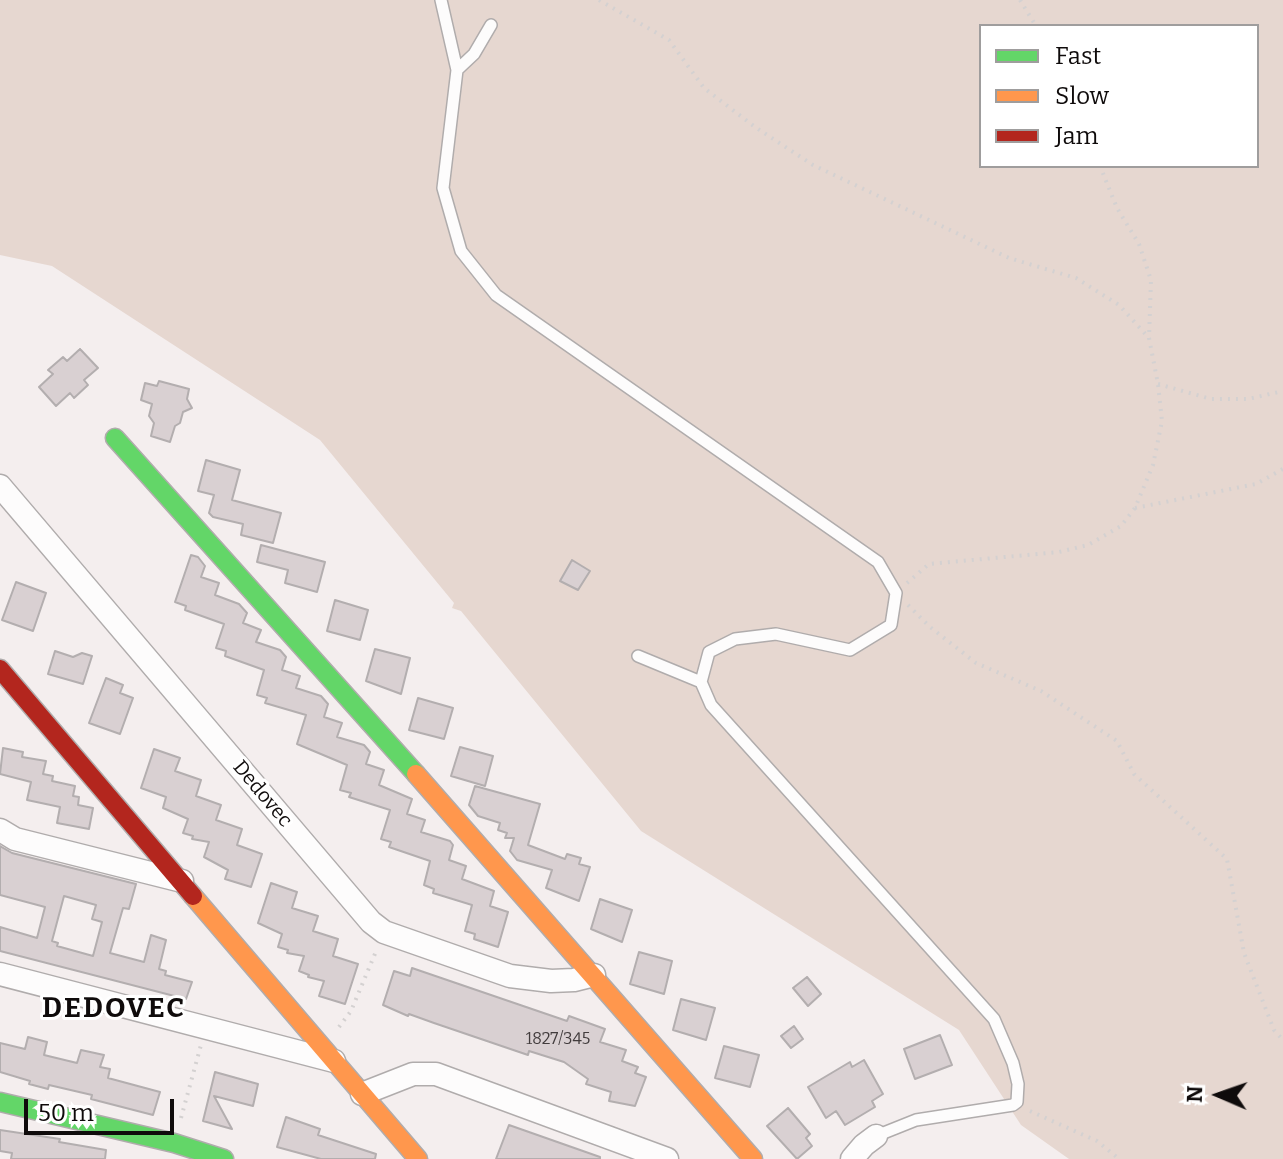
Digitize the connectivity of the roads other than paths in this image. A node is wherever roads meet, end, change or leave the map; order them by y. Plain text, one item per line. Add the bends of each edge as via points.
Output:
1 (441, 0) edge
2 (491, 25) dead end
3 (457, 70) junction
4 (115, 438) dead end
5 (0, 486) edge
6 (638, 656) dead end
7 (0, 669) edge
8 (701, 682) junction
9 (0, 830) edge
10 (183, 881) junction
11 (0, 974) edge
12 (594, 975) junction
13 (330, 1055) junction
14 (362, 1094) junction
15 (0, 1102) edge
16 (876, 1136) joint
17 (733, 1150) edge
18 (224, 1159) edge
19 (418, 1159) edge
20 (667, 1159) edge
21 (753, 1159) edge
22 (852, 1159) edge

1 - 3 lane
2 - 3 lane
3 - 8 lane via 443,188 461,251 496,295 878,562 896,593 891,625 850,650 776,634 735,639 709,652
4 - 12 street
5 - 12 street, Dedovec via 371,922 384,932 530,981
6 - 8 lane
7 - 10 street
8 - 16 lane via 711,705 994,1019 1013,1063 1018,1084 1013,1105 916,1120
9 - 10 street via 15,839
10 - 13 street
11 - 13 street
12 - 17 street
13 - 14 street
14 - 19 street
14 - 20 street via 413,1074 436,1074
15 - 18 street
16 - 22 street
17 - 21 street

